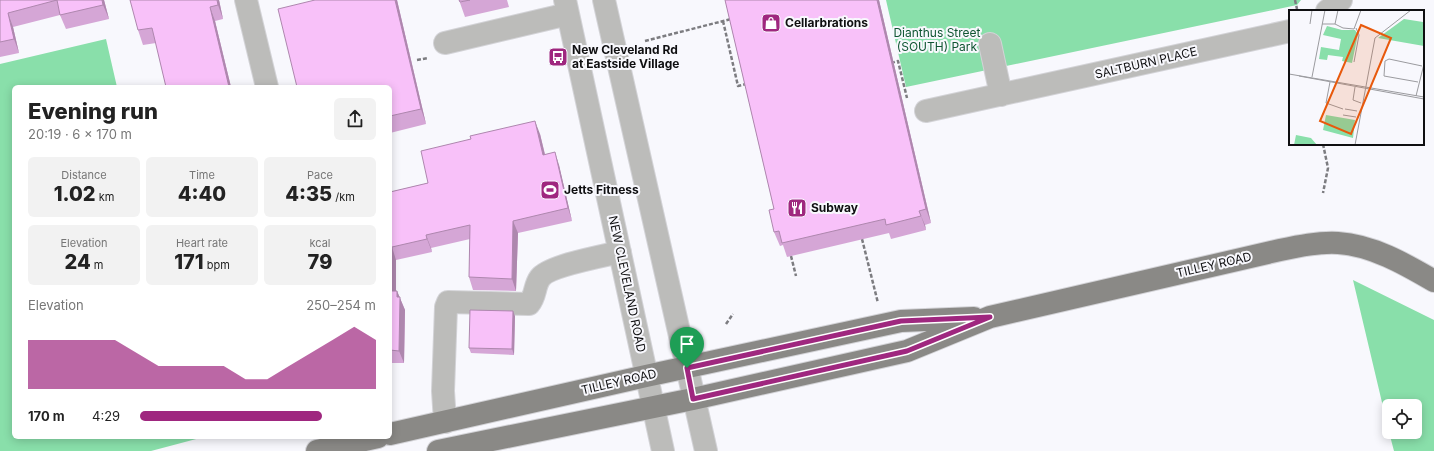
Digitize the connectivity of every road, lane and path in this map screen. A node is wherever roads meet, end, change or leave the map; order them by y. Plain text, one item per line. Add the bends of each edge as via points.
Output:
1 (246, 0) edge
2 (604, 0) edge
3 (1295, 0) edge
4 (1340, 0) edge
5 (566, 7) edge
6 (1297, 10) edge
7 (1328, 10) edge
8 (731, 19) edge
9 (723, 21) junction
10 (1289, 30) edge
11 (646, 41) dead end
12 (445, 43) dead end
13 (990, 44) dead end
14 (890, 63) edge
15 (747, 84) edge
16 (267, 85) edge
17 (1001, 96) junction
18 (926, 111) joint
19 (1323, 145) edge
20 (1323, 193) dead end
21 (862, 239) edge
22 (620, 252) junction
23 (791, 256) edge
24 (796, 276) dead end
25 (1434, 280) edge
26 (879, 307) dead end
27 (733, 314) dead end
28 (990, 317) junction
29 (726, 324) dead end
30 (687, 368) junction
31 (646, 376) junction
32 (693, 399) junction
33 (653, 407) junction
34 (445, 422) junction
35 (392, 434) edge
36 (369, 439) edge
37 (317, 451) edge
38 (438, 451) edge
39 (664, 451) edge
40 (706, 451) edge

1 - 16 street
2 - 30 street
3 - 6 path
4 - 7 street
5 - 12 street
5 - 22 street, NEW CLEVELAND ROAD
8 - 9 path
9 - 11 path
9 - 15 path via 738,86
10 - 17 street, SALTBURN PLACE
13 - 17 street
14 - 18 path via 898,61 908,103 915,118 926,117
17 - 18 street, SALTBURN PLACE
19 - 20 path via 1328,168
21 - 26 path
22 - 31 street, NEW CLEVELAND ROAD
22 - 34 street via 550,270 539,278 534,298 529,304 448,302 443,391
23 - 24 path
25 - 28 main road, TILLEY ROAD via 1403,262 1369,250 1339,243 1310,245 1272,251
27 - 29 path
28 - 30 main road, TILLEY ROAD via 901,321
28 - 32 main road, TILLEY ROAD via 907,351
30 - 31 main road, TILLEY ROAD
30 - 32 street
31 - 33 street, NEW CLEVELAND ROAD
31 - 34 main road, TILLEY ROAD
32 - 33 main road, TILLEY ROAD
32 - 40 street
33 - 38 main road, TILLEY ROAD
33 - 39 street, NEW CLEVELAND ROAD
34 - 35 main road, TILLEY ROAD
36 - 37 main road

